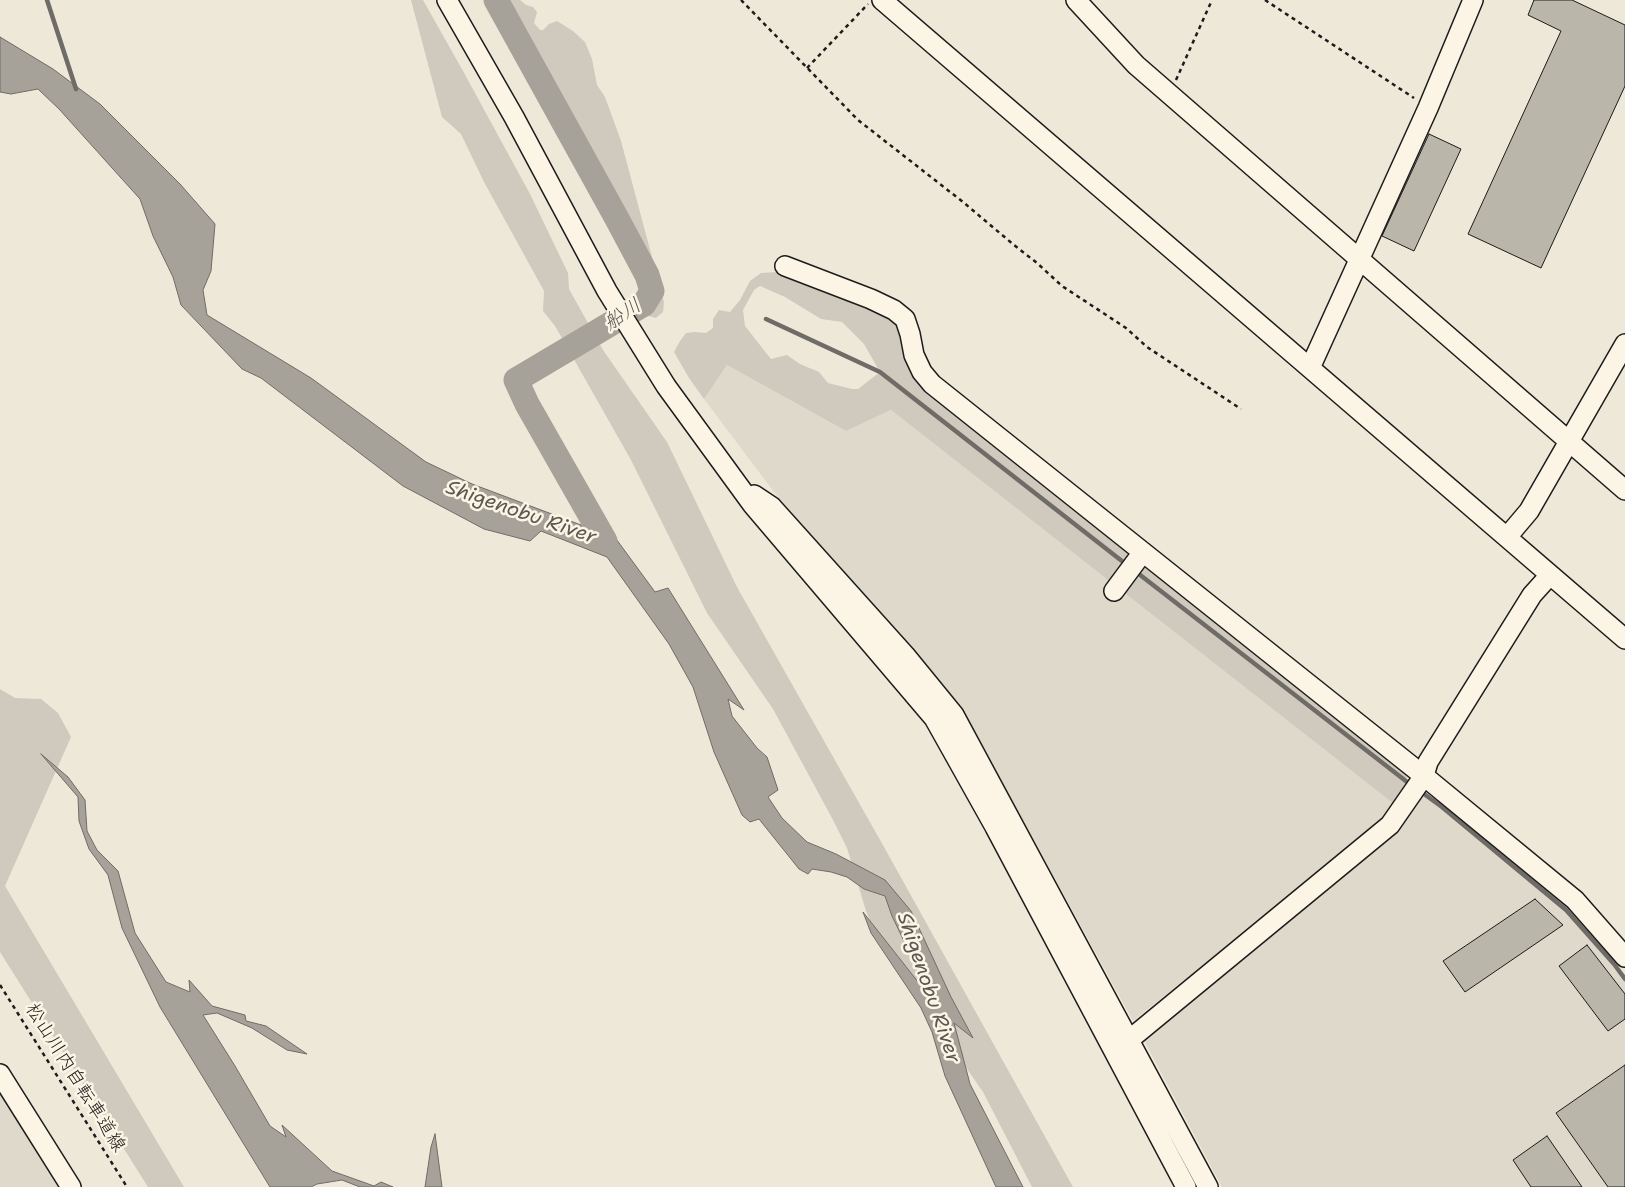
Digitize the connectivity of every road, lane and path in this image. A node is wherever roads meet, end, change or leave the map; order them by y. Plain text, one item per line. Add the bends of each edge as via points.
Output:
1 (447, 0) edge
2 (741, 0) edge
3 (871, 0) edge
4 (882, 0) edge
5 (1076, 0) edge
6 (1212, 0) edge
7 (1265, 0) edge
8 (1473, 0) edge
9 (807, 68) junction
10 (1170, 95) junction
11 (1428, 108) junction
12 (1359, 258) junction
13 (785, 266) dead end
14 (1625, 344) edge
15 (1310, 368) junction
16 (1241, 409) dead end
17 (1569, 441) junction
18 (732, 479) junction
19 (1625, 490) edge
20 (1507, 537) junction
21 (1142, 554) junction
22 (1550, 575) junction
23 (1115, 590) dead end
24 (1625, 639) edge
25 (1424, 776) junction
26 (1625, 957) edge
27 (0, 985) edge
28 (1129, 1040) junction
29 (0, 1074) edge
30 (71, 1187) edge
31 (127, 1187) edge
32 (1186, 1187) edge
33 (1208, 1187) edge

1 - 18 street via 607,290 666,386
2 - 9 path
3 - 9 path
4 - 15 street
5 - 10 street via 1136,65
6 - 10 path
7 - 11 path
8 - 11 street
9 - 16 path via 858,120 963,202 1062,286
10 - 12 street
11 - 12 street
12 - 15 street
12 - 17 street
13 - 21 street via 894,310 905,319 914,355 932,384
14 - 17 street
15 - 20 street
17 - 19 street
17 - 20 street via 1529,511
18 - 28 street via 772,507 905,655 954,715
18 - 32 street via 934,718 995,826
20 - 22 street
21 - 23 street
21 - 25 street
22 - 24 street
22 - 25 street via 1532,595 1438,745
25 - 26 street via 1575,900
25 - 28 street via 1390,825
27 - 31 path, 松山川内自転車道線
28 - 33 street
29 - 30 street

